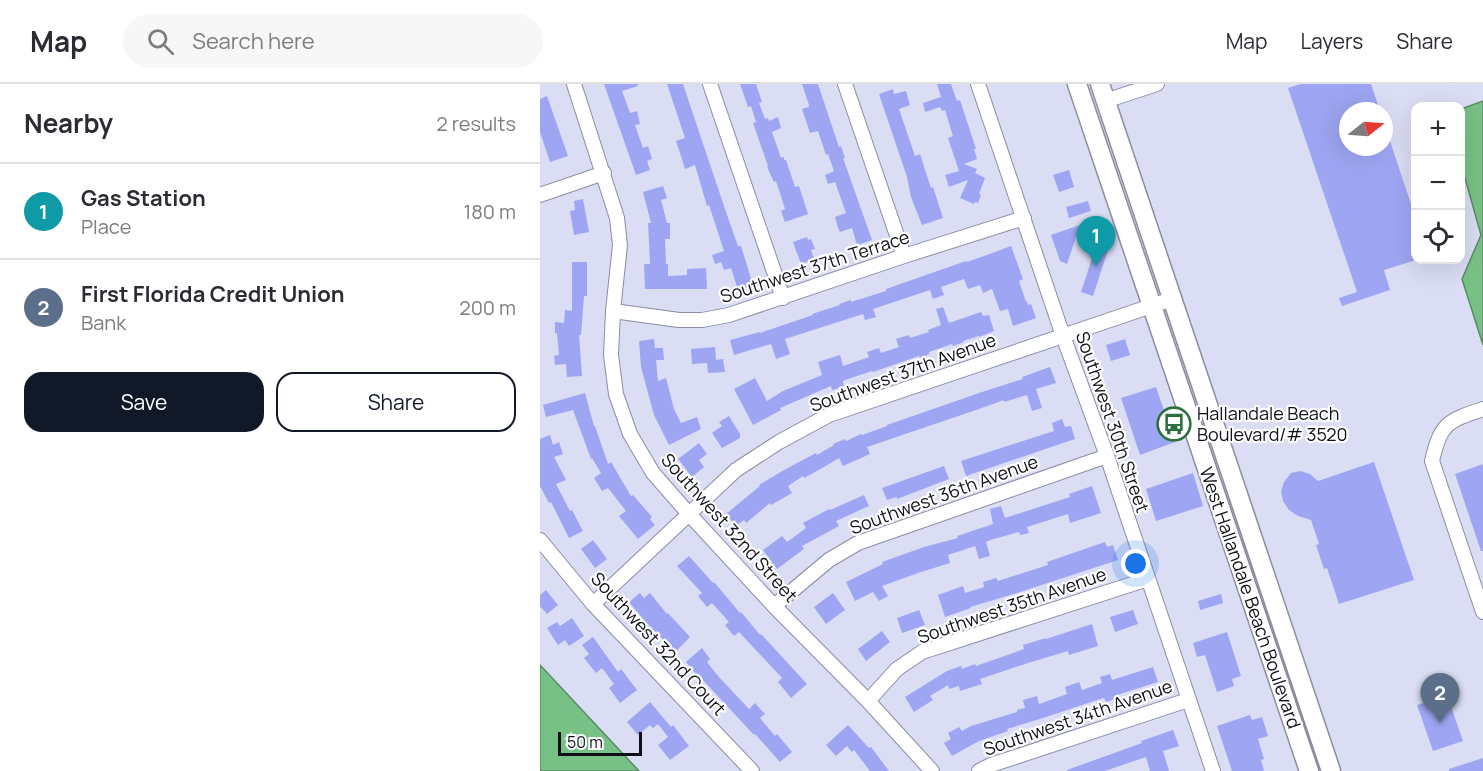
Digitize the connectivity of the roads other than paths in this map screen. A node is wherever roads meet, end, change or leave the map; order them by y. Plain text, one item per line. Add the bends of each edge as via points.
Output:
1 (574, 84) edge
2 (710, 84) edge
3 (845, 84) edge
4 (978, 84) edge
5 (1077, 84) edge
6 (1090, 84) edge
7 (1157, 84) edge
8 (1102, 92) edge
9 (604, 173) junction
10 (540, 195) edge
11 (1024, 218) junction
12 (904, 256) junction
13 (783, 298) junction
14 (1172, 300) junction
15 (1152, 306) junction
16 (612, 311) junction
17 (1063, 336) junction
18 (1483, 409) edge
19 (1107, 456) junction
20 (688, 514) junction
21 (1224, 522) junction
22 (540, 540) edge
23 (1148, 579) junction
24 (593, 604) junction
25 (774, 606) junction
26 (1483, 612) edge
27 (1285, 634) junction
28 (1265, 642) junction
29 (1188, 700) junction
30 (868, 701) junction
31 (1323, 747) junction
32 (752, 771) edge
33 (932, 771) edge
34 (979, 771) edge
35 (1212, 771) edge
36 (1309, 771) edge
37 (1331, 771) edge

1 - 9 street, Southwest 32nd Street
2 - 13 street
3 - 12 street
4 - 11 street, Southwest 30th Street
5 - 15 main road, West Hallandale Beach Boulevard
6 - 8 main road via 1095,93
7 - 8 street
8 - 14 main road, West Hallandale Beach Boulevard
9 - 10 street
9 - 16 street, Southwest 32nd Street via 618,218 620,245
11 - 12 street, Southwest 37th Terrace
11 - 17 street, Southwest 30th Street
12 - 13 street, Southwest 37th Terrace
13 - 16 street, Southwest 37th Terrace via 702,320
14 - 15 street, Southwest 37th Avenue
14 - 27 main road, West Hallandale Beach Boulevard
15 - 17 street, Southwest 37th Avenue
15 - 21 main road, West Hallandale Beach Boulevard
16 - 20 street, Southwest 32nd Street via 611,355 616,394 630,434 653,473
17 - 19 street, Southwest 30th Street
17 - 20 street, Southwest 37th Avenue via 829,415 736,470
18 - 26 street via 1456,418 1442,431 1432,461
19 - 23 street, Southwest 30th Street
19 - 25 street, Southwest 36th Avenue via 858,543 829,560
20 - 24 street, Southwest 37th Avenue
20 - 25 street, Southwest 32nd Street
21 - 27 main road via 1240,539 1264,611
21 - 28 main road, West Hallandale Beach Boulevard
22 - 24 street, Southwest 32nd Court
23 - 29 street, Southwest 30th Street
23 - 30 street, Southwest 35th Avenue via 922,652 897,669
24 - 32 street, Southwest 32nd Court
25 - 30 street, Southwest 32nd Street
27 - 31 main road, West Hallandale Beach Boulevard
28 - 31 main road via 1283,658 1306,728
28 - 36 main road, West Hallandale Beach Boulevard
29 - 34 street, Southwest 34th Avenue
29 - 35 street, Southwest 30th Street
30 - 33 street, Southwest 32nd Street
31 - 37 main road, West Hallandale Beach Boulevard

